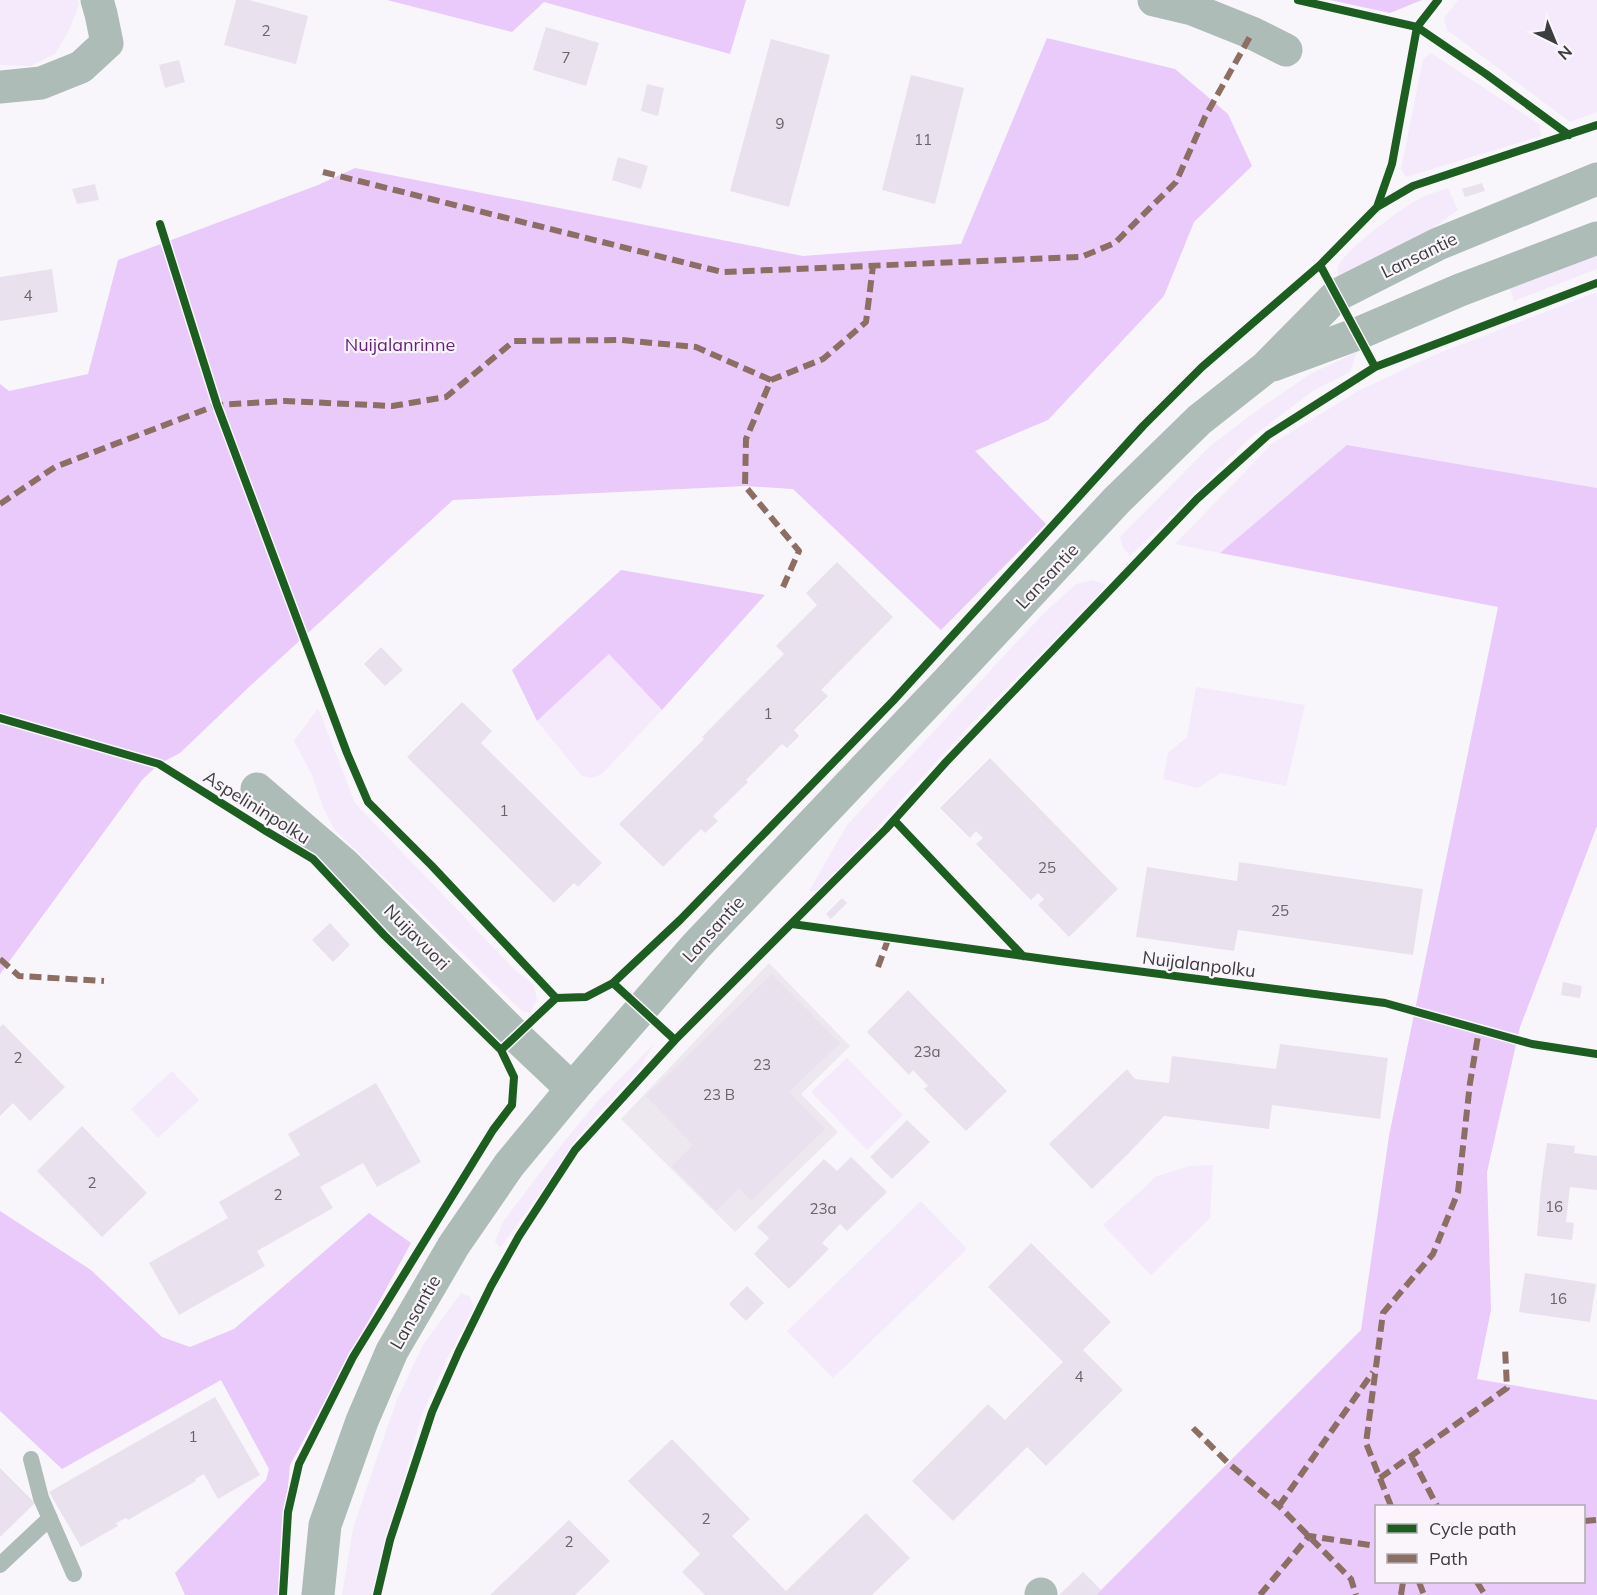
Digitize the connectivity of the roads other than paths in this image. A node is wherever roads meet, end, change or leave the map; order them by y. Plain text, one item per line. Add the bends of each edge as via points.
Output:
1 (97, 0) edge
2 (1154, 0) edge
3 (1286, 50) dead end
4 (0, 87) edge
5 (1597, 179) edge
6 (1597, 238) edge
7 (1265, 368) junction
8 (257, 789) dead end
9 (572, 1089) junction
10 (31, 1459) dead end
11 (50, 1518) junction
12 (0, 1565) edge
13 (74, 1574) dead end
14 (318, 1595) edge

1 - 4 street via 106,43 81,67 41,83
2 - 3 street via 1192,9
5 - 7 street, Lansantie via 1438,244 1337,295
6 - 7 street, Lansantie
7 - 9 street, Lansantie via 1199,420 1117,500 696,946
8 - 9 street, Nuijavuori via 344,864
9 - 14 street, Lansantie via 509,1165 453,1245 392,1352 362,1421 325,1525
10 - 11 lane
11 - 12 lane
11 - 13 lane

